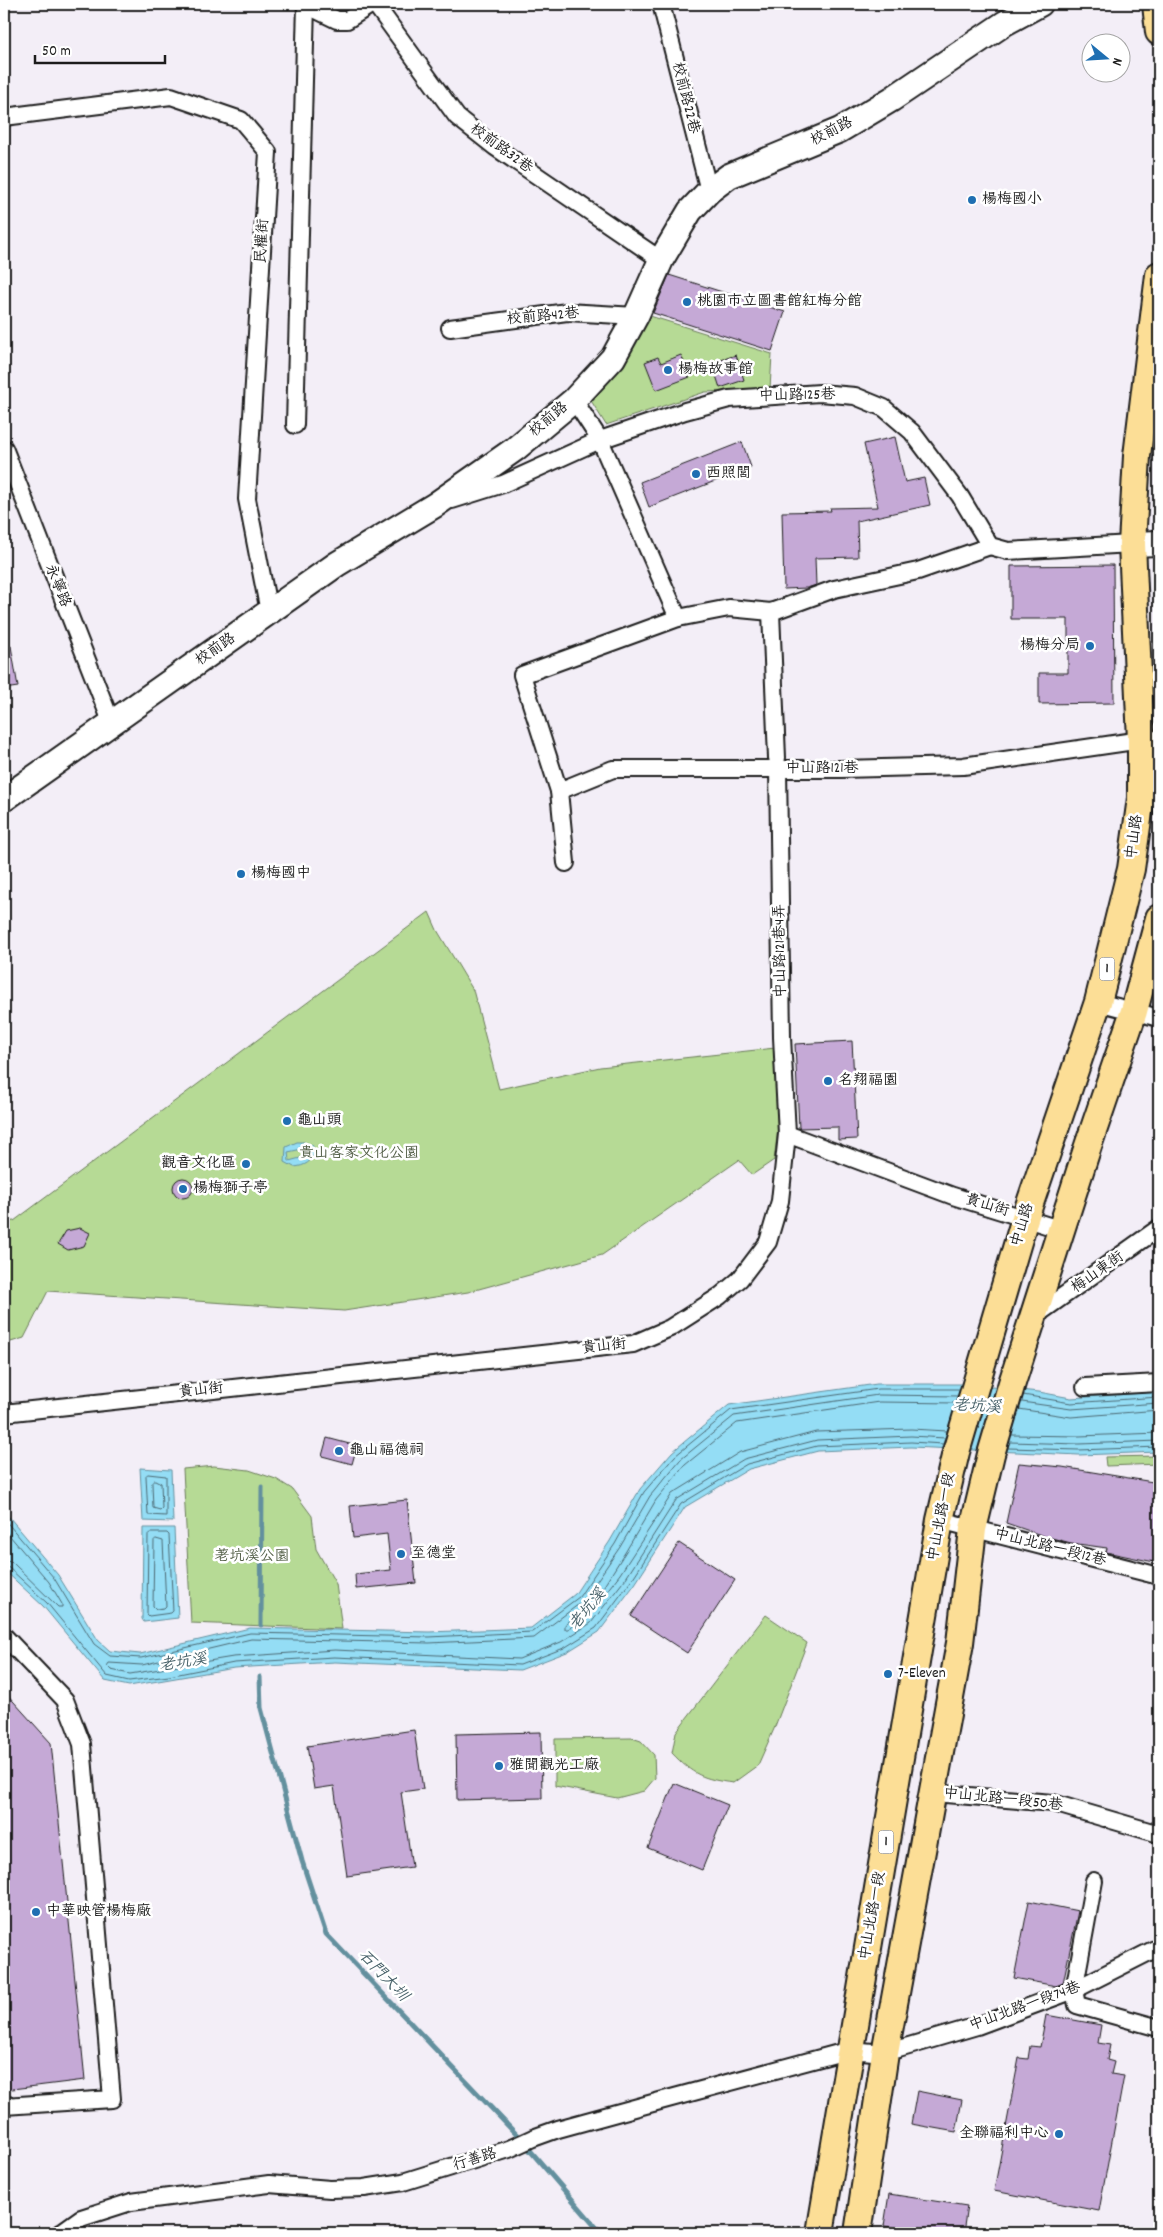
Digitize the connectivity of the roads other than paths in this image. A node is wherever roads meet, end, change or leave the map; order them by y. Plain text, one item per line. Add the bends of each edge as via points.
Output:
1 (374, 4) edge
2 (661, 4) edge
3 (1040, 4) edge
4 (1156, 4) edge
5 (306, 5) edge
6 (1159, 32) edge
7 (4, 117) edge
8 (709, 191) junction
9 (661, 260) junction
10 (1159, 275) edge
11 (636, 316) junction
12 (450, 328) dead end
13 (574, 400) junction
14 (295, 425) dead end
15 (600, 440) junction
16 (4, 448) edge
17 (435, 505) junction
18 (1159, 543) edge
19 (1132, 544) junction
20 (990, 546) junction
21 (269, 612) junction
22 (771, 612) junction
23 (678, 618) junction
24 (112, 724) junction
25 (1150, 740) edge
26 (778, 763) junction
27 (559, 791) junction
28 (4, 798) edge
29 (566, 863) dead end
30 (1159, 918) edge
31 (1098, 1002) junction
32 (1134, 1011) junction
33 (1159, 1018) edge
34 (787, 1134) junction
35 (1025, 1218) junction
36 (1159, 1228) edge
37 (1062, 1230) junction
38 (1035, 1316) junction
39 (1159, 1383) edge
40 (1085, 1387) dead end
41 (4, 1413) edge
42 (956, 1452) joint
43 (940, 1520) junction
44 (973, 1529) junction
45 (1159, 1576) edge
46 (4, 1636) edge
47 (932, 1793) junction
48 (1159, 1834) edge
49 (1094, 1881) dead end
50 (1159, 1947) edge
51 (1074, 1990) junction
52 (1159, 2028) edge
53 (850, 2050) junction
54 (885, 2053) junction
55 (4, 2106) edge
56 (60, 2233) edge
57 (820, 2233) edge
58 (858, 2233) edge

1 - 5 street, 校前路32巷 via 347,20 336,20
1 - 9 street, 校前路32巷 via 457,117 495,147
2 - 8 street, 校前路22巷
3 - 8 street, 校前路 via 1005,23 840,130 729,176
4 - 6 main road
5 - 14 street
7 - 21 street, 民權街 via 171,96 241,120 268,152 247,499
8 - 9 street, 校前路 via 690,211
9 - 11 street, 校前路
10 - 19 main road, 中山路 / 1 via 1137,456
11 - 12 street, 校前路42巷 via 567,312
11 - 13 street, 校前路 via 613,358
13 - 15 street
13 - 17 street, 校前路 via 515,449
15 - 17 street, 中山路125巷 via 503,484
15 - 20 street, 中山路125巷 via 729,399 820,393 855,396 884,408 912,432 960,496
15 - 23 street
16 - 24 street, 永寧路
17 - 21 street, 校前路 via 337,564
18 - 19 street
19 - 20 street via 1008,551
19 - 25 main road, 中山路 / 1
20 - 22 street via 918,571 834,589
21 - 24 street, 校前路
22 - 23 street via 729,608
22 - 26 street
23 - 27 street via 522,674
24 - 28 street, 校前路
25 - 26 street, 中山路121巷 via 963,766
25 - 31 main road, 中山路 / 1 via 1131,870
26 - 27 street, 中山路121巷 via 613,769
26 - 34 street, 中山路121巷4弄 via 782,1037
27 - 29 street
30 - 32 main road
31 - 32 street
31 - 35 main road, 中山路 / 1
32 - 33 street
32 - 37 main road
34 - 35 street, 貴山街 via 953,1196
34 - 41 street, 貴山街 via 780,1201 768,1242 740,1279 720,1296 670,1328 633,1344
35 - 37 street, 貴山街
35 - 42 main road, 中山路 / 1
36 - 38 street, 梅山東街
37 - 38 main road
38 - 44 main road via 991,1454
39 - 40 street
42 - 43 main road, 中山北路一段 / 1
43 - 44 street, 中山北路一段12巷
43 - 53 main road, 中山北路一段 / 1
44 - 45 street, 中山北路一段12巷
44 - 47 main road via 960,1643
46 - 55 street via 66,1700 82,1744 112,2099
47 - 48 street, 中山北路一段50巷 via 1053,1803
47 - 54 main road
49 - 51 street
50 - 51 street, 中山北路一段74巷
51 - 52 street via 1077,2006
51 - 54 street, 中山北路一段74巷 via 977,2026
53 - 54 street, 行善路
53 - 56 street, 行善路 via 623,2111 403,2182 330,2189 269,2184 132,2202 81,2218
53 - 57 main road, 中山北路一段 / 1
54 - 58 main road

